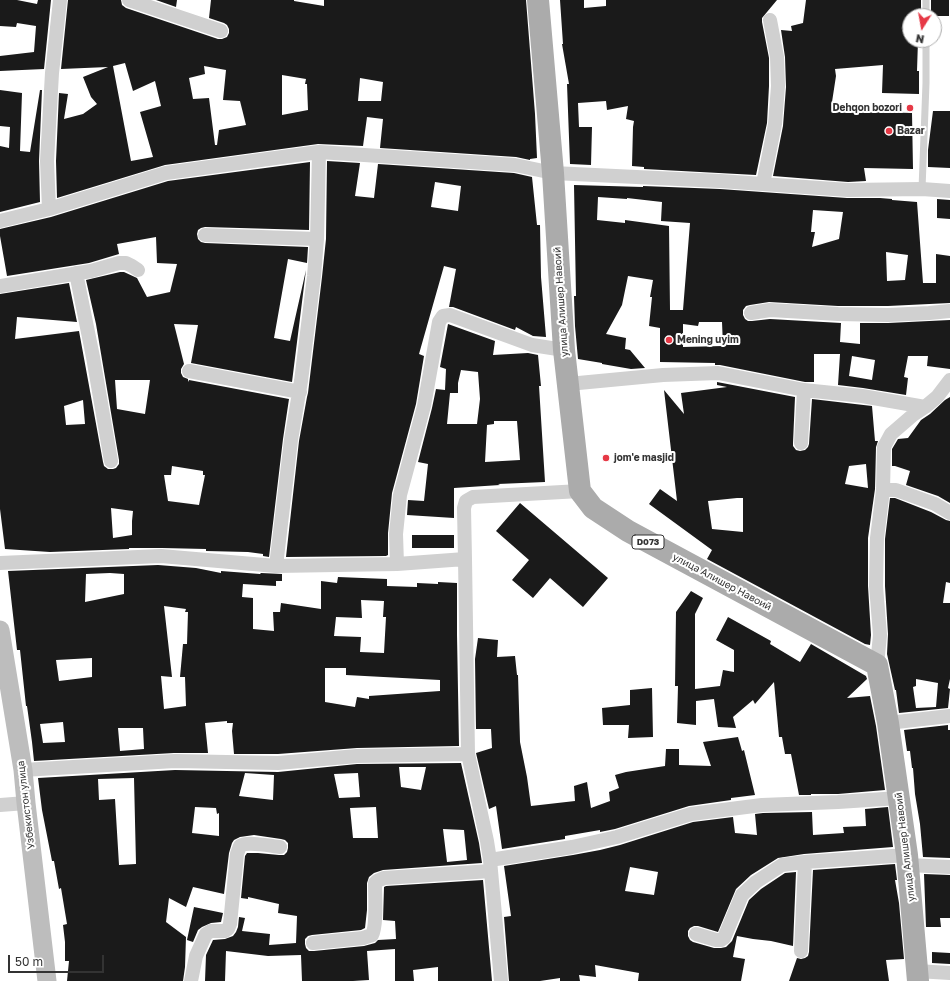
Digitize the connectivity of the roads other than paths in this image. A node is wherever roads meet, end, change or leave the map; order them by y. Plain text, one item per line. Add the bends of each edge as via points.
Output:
1 (60, 0) edge
2 (129, 0) edge
3 (538, 0) edge
4 (770, 20) dead end
5 (221, 31) dead end
6 (926, 48) edge
7 (319, 152) junction
8 (553, 173) junction
9 (763, 184) junction
10 (922, 189) junction
11 (950, 192) edge
12 (49, 209) junction
13 (0, 220) edge
14 (205, 235) dead end
15 (317, 239) junction
16 (138, 270) dead end
17 (76, 273) junction
18 (0, 286) edge
19 (950, 311) edge
20 (751, 313) dead end
21 (564, 350) junction
22 (189, 371) dead end
23 (950, 380) edge
24 (568, 384) junction
25 (804, 390) junction
26 (300, 392) junction
27 (925, 407) junction
28 (801, 443) dead end
29 (111, 461) dead end
30 (883, 490) junction
31 (580, 491) junction
32 (950, 513) edge
33 (465, 559) junction
34 (0, 562) edge
35 (397, 564) junction
36 (276, 566) junction
37 (0, 630) edge
38 (877, 665) junction
39 (950, 716) edge
40 (888, 723) junction
41 (468, 754) junction
42 (23, 770) junction
43 (899, 798) junction
44 (26, 803) junction
45 (0, 805) edge
46 (280, 847) dead end
47 (908, 860) junction
48 (805, 862) junction
49 (491, 866) junction
50 (950, 867) edge
51 (696, 934) dead end
52 (312, 942) dead end
53 (801, 951) dead end
54 (950, 973) edge
55 (918, 976) edge
56 (47, 981) edge
57 (191, 981) edge
58 (501, 981) edge

1 - 12 street via 52,73 47,161
2 - 5 street
3 - 8 main road, улица Алишер Навоий
4 - 9 street via 777,57 778,86 775,124
6 - 10 lane
7 - 8 street via 515,165
7 - 12 street via 166,173
7 - 15 street
8 - 9 street
8 - 21 main road, улица Алишер Навоий
9 - 10 street via 848,190
10 - 11 street
12 - 13 street
14 - 15 street
15 - 26 street
16 - 17 street via 126,263 119,263
17 - 18 street
17 - 29 street
19 - 20 street via 888,315 770,310
21 - 24 main road, улица Алишер Навоий
21 - 35 street via 532,345 450,315 443,316 439,322 424,406 400,495 396,534
22 - 26 street
23 - 27 street via 937,398
24 - 25 street via 662,375 718,373
24 - 31 main road, улица Алишер Навоий
25 - 27 street via 862,396
25 - 28 street
26 - 36 street via 291,440
27 - 30 street via 891,434 884,447
30 - 32 street via 896,490 935,504
30 - 38 street via 877,538 876,586 880,635
31 - 33 street via 473,497 466,501
31 - 38 main road, улица Алишер Навоий / D073 via 593,508 628,532
33 - 35 street
33 - 41 street
34 - 36 street via 160,556
35 - 36 street
37 - 42 main road, Узбекистон улица
38 - 40 main road, улица Алишер Навоий
39 - 40 street
40 - 43 main road, улица Алишер Навоий
41 - 42 street via 357,756 278,763 175,761
41 - 49 street
42 - 44 main road, Узбекистон улица
43 - 47 main road, улица Алишер Навоий
43 - 49 street via 762,804 691,814 617,837
44 - 45 street
44 - 56 main road, Узбекистон улица
46 - 57 street via 249,844 240,846 230,924 225,931 206,934 196,956
47 - 48 street
47 - 50 street
47 - 55 main road, улица Алишер Навоий
48 - 51 street via 782,865 756,882 742,895 721,940
48 - 53 street
49 - 52 street via 384,878 375,883 375,921 372,935
49 - 58 street
54 - 55 street

